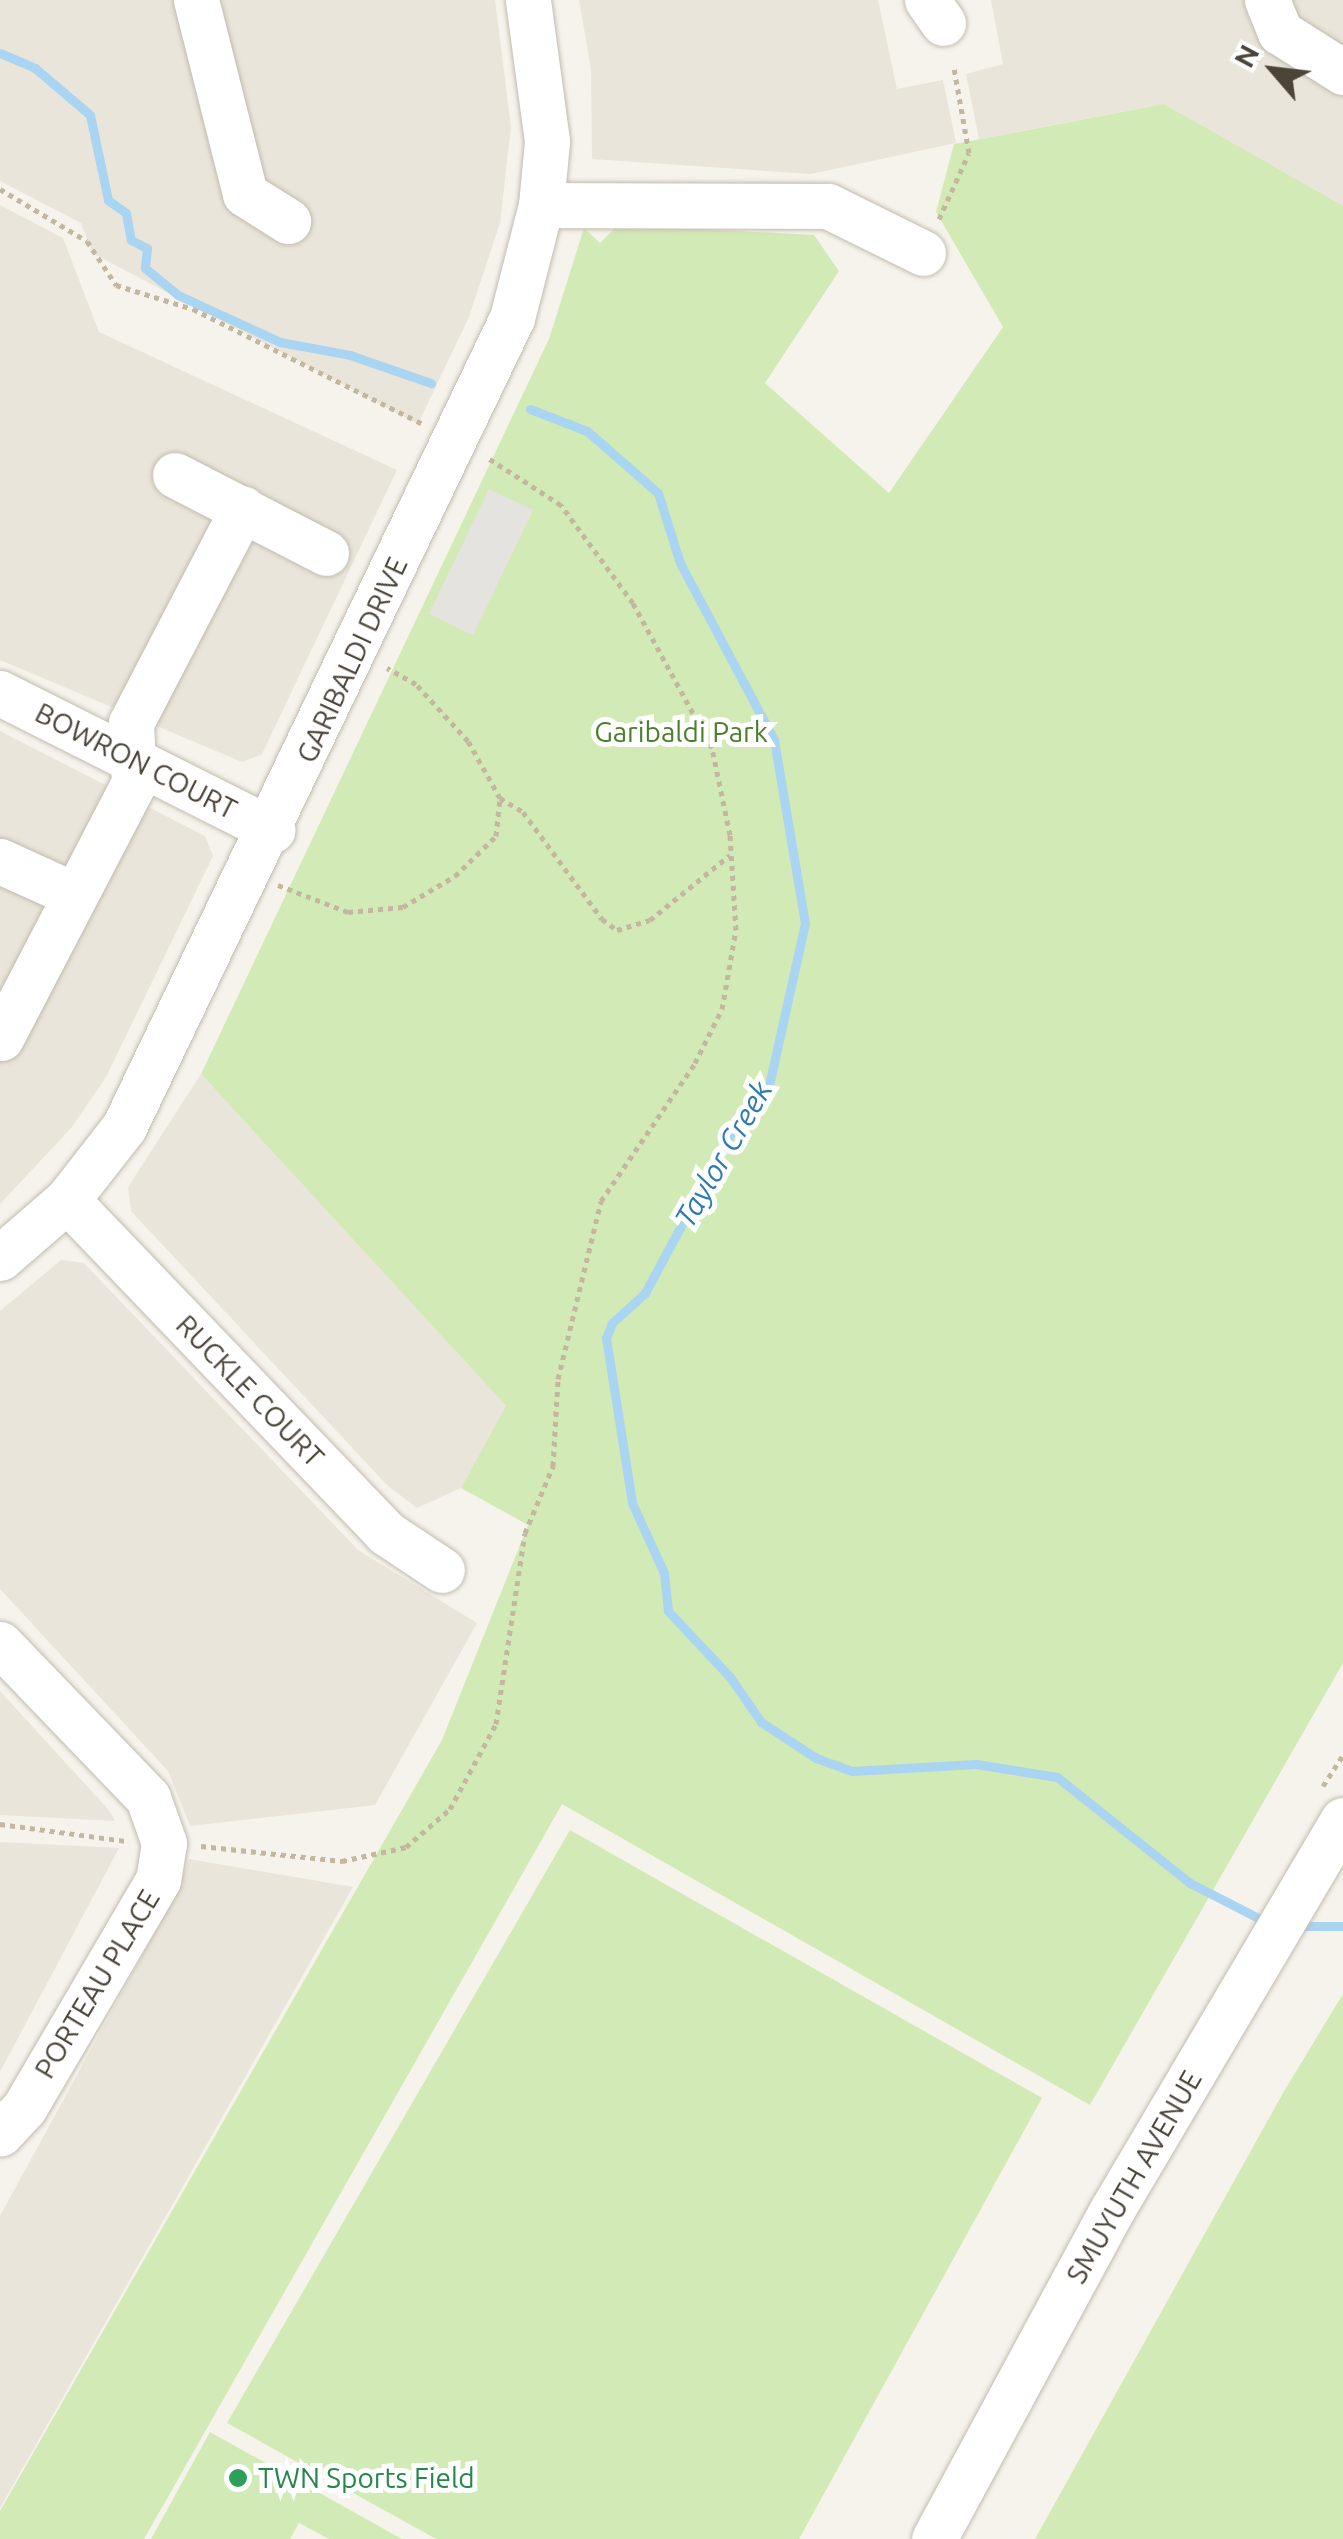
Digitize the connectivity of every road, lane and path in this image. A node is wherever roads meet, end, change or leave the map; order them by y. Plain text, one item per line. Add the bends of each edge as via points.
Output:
1 (196, 0) edge
2 (528, 0) edge
3 (1267, 0) edge
4 (954, 68) dead end
5 (1343, 72) edge
6 (0, 189) edge
7 (542, 204) junction
8 (288, 221) dead end
9 (923, 253) joint
10 (430, 427) dead end
11 (477, 452) dead end
12 (174, 475) dead end
13 (243, 508) junction
14 (326, 552) dead end
15 (380, 664) dead end
16 (0, 693) edge
17 (132, 757) junction
18 (500, 798) junction
19 (272, 830) junction
20 (730, 856) junction
21 (0, 861) edge
22 (275, 884) dead end
23 (75, 896) junction
24 (1, 1038) edge
25 (67, 1200) junction
26 (0, 1258) edge
27 (442, 1570) dead end
28 (0, 1644) edge
29 (1343, 1755) edge
30 (1335, 1800) edge
31 (0, 1824) edge
32 (164, 1843) junction
33 (0, 2134) edge
34 (934, 2539) edge

1 - 8 street via 245,194
2 - 7 street, GARIBALDI DRIVE via 544,97
3 - 5 street via 1280,32
4 - 9 path via 969,153
6 - 10 path via 87,241 116,285 192,310
7 - 9 street via 828,206
7 - 19 street, GARIBALDI DRIVE via 512,318
11 - 20 path via 561,505 633,603 712,748
12 - 13 street
13 - 14 street
13 - 17 street via 131,722
15 - 18 path via 416,684 446,714
16 - 17 street, BOWRON COURT
17 - 19 street, BOWRON COURT
17 - 23 street via 134,783
18 - 20 path via 524,812 602,920 617,930 650,920
18 - 22 path via 503,816 484,851 404,907 348,912
19 - 25 street, GARIBALDI DRIVE via 124,1127
20 - 32 path via 736,930 722,1009 695,1063 601,1201 558,1379 552,1466 525,1533 496,1724 450,1809 406,1847 342,1861
21 - 23 street
23 - 24 street
25 - 26 street, GARIBALDI DRIVE
25 - 27 street, RUCKLE COURT via 386,1533
28 - 32 street via 148,1798
29 - 30 path
30 - 34 street, SMUYUTH AVENUE via 1233,2009 1066,2291
31 - 32 path via 79,1839
32 - 33 street, PORTEAU PLACE via 158,1880 24,2108

